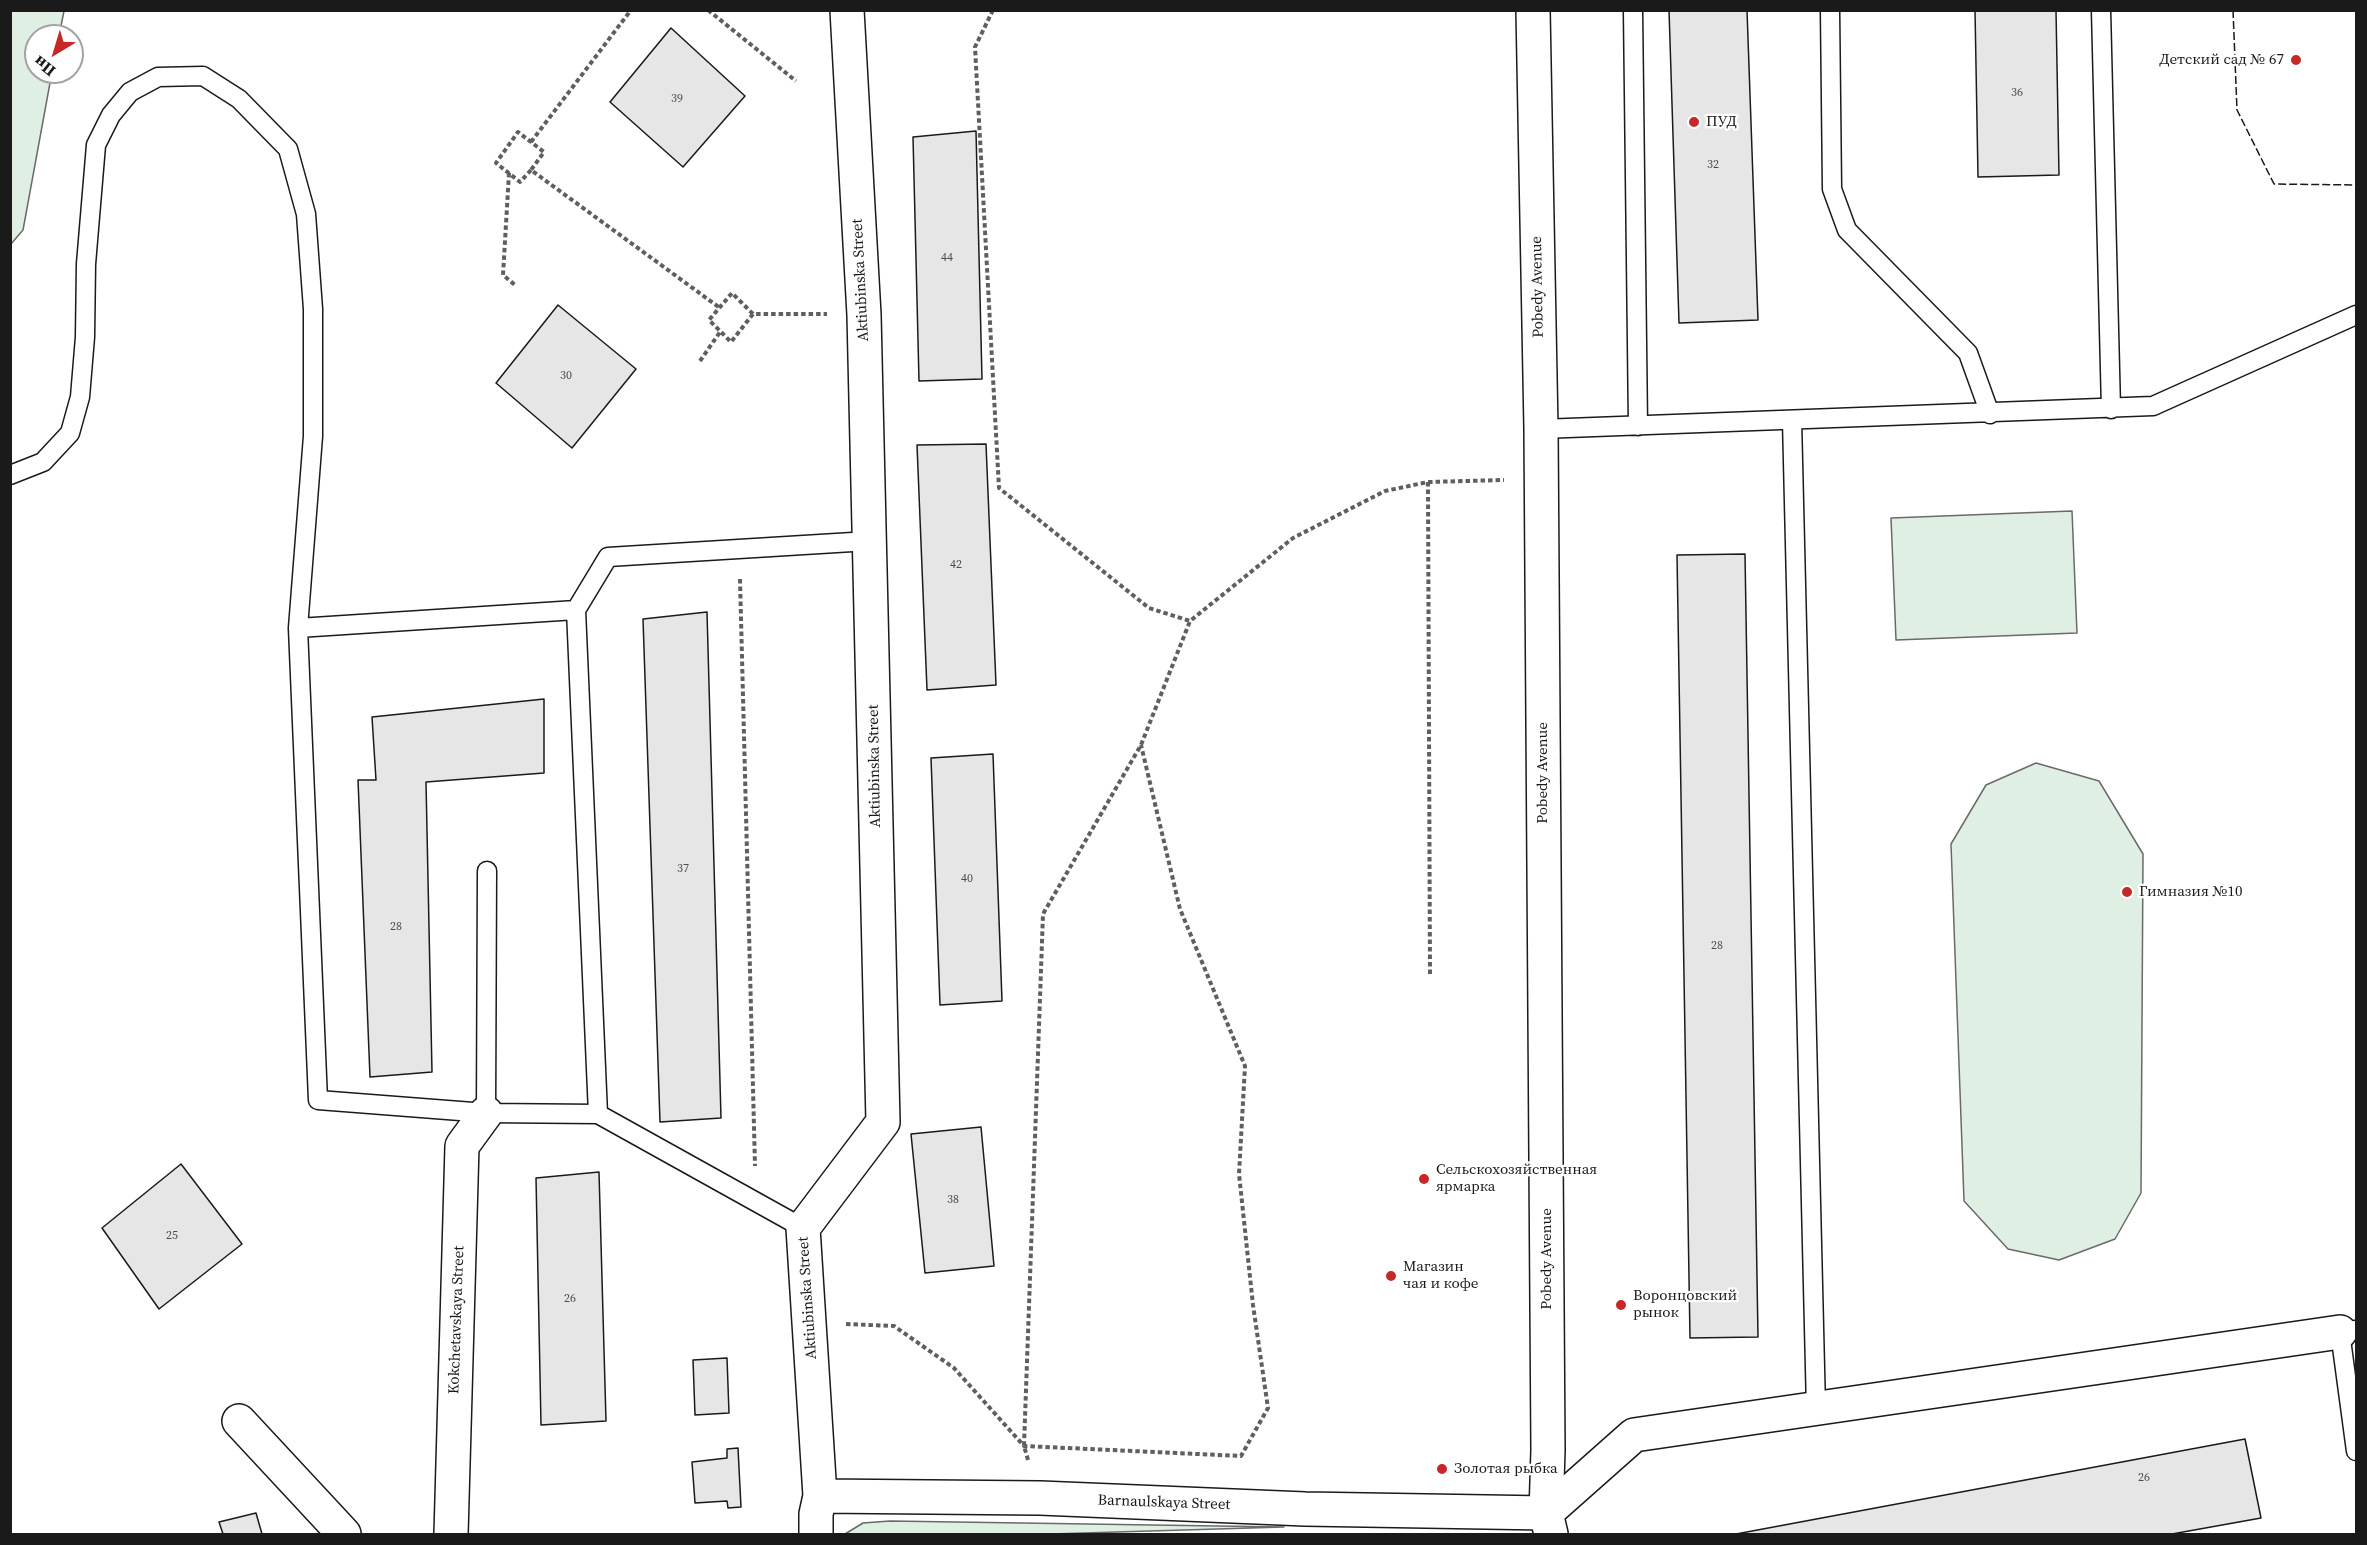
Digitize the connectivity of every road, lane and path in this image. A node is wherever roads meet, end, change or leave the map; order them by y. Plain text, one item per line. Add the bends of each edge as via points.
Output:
1 (632, 10) edge
2 (708, 10) edge
3 (847, 10) edge
4 (993, 10) edge
5 (1533, 10) edge
6 (1634, 10) edge
7 (1830, 10) edge
8 (2101, 10) edge
9 (796, 81) dead end
10 (531, 141) junction
11 (531, 170) junction
12 (509, 173) junction
13 (515, 285) dead end
14 (720, 308) junction
15 (753, 314) junction
16 (864, 315) junction
17 (2356, 315) edge
18 (720, 332) junction
19 (700, 362) dead end
20 (2111, 409) junction
21 (1990, 414) junction
22 (1792, 420) junction
23 (1638, 426) junction
24 (1541, 429) junction
25 (10, 475) edge
26 (1541, 479) junction
27 (1428, 482) junction
28 (869, 541) junction
29 (740, 549) junction
30 (576, 610) junction
31 (1191, 621) junction
32 (298, 628) junction
33 (1141, 745) junction
34 (487, 871) dead end
35 (1430, 976) dead end
36 (486, 1113) junction
37 (598, 1114) junction
38 (756, 1202) junction
39 (803, 1228) junction
40 (809, 1323) junction
41 (2348, 1331) edge
42 (1816, 1409) junction
43 (239, 1420) dead end
44 (1024, 1446) junction
45 (2356, 1451) edge
46 (820, 1496) junction
47 (1040, 1498) junction
48 (1549, 1524) edge
49 (1299, 1526) edge
50 (344, 1534) edge
51 (451, 1534) edge
52 (816, 1534) edge

1 - 10 path
2 - 9 path
3 - 16 street, Aktiubinska Street
4 - 31 path via 975,47 999,488 1149,608
5 - 24 street, Pobedy Avenue
6 - 23 lane
7 - 21 lane via 1832,189 1844,220 1848,230 1968,353
8 - 20 lane
10 - 11 path via 544,152
10 - 12 path via 518,132 496,163
11 - 12 path via 520,182
11 - 14 path
12 - 13 path via 502,275
14 - 15 path via 732,293
14 - 18 path via 709,320
15 - 16 path
15 - 18 path via 731,342
16 - 28 street, Aktiubinska Street
17 - 20 lane via 2153,406
18 - 19 path
20 - 21 lane
21 - 22 lane
22 - 23 lane
22 - 42 lane
23 - 24 lane
24 - 26 street, Pobedy Avenue
25 - 32 lane via 43,462 70,433 80,397 96,145 111,115 130,92 158,77 203,76 239,99 288,149 306,214 313,309 313,436
26 - 27 path
26 - 48 street, Pobedy Avenue
27 - 31 path via 1385,491 1293,538
27 - 35 path
28 - 29 lane
28 - 39 street, Aktiubinska Street via 883,1122
29 - 30 lane via 608,557
29 - 38 path
30 - 32 lane
30 - 37 lane
31 - 33 path
32 - 36 lane via 318,1100
33 - 44 path via 1043,914
33 - 44 path via 1180,909 1245,1066 1239,1174 1268,1407 1241,1456
34 - 36 lane
36 - 37 lane
36 - 51 street, Kokchetavskaya Street via 462,1146
37 - 38 lane
38 - 39 lane
39 - 40 street, Aktiubinska Street
40 - 44 path via 894,1326 954,1368
40 - 46 street, Aktiubinska Street
41 - 42 street
41 - 45 lane
42 - 48 street via 1634,1435
43 - 50 street
44 - 47 path
46 - 47 street, Barnaulskaya Street
46 - 52 street
47 - 49 street, Barnaulskaya Street
48 - 49 street, Barnaulskaya Street

